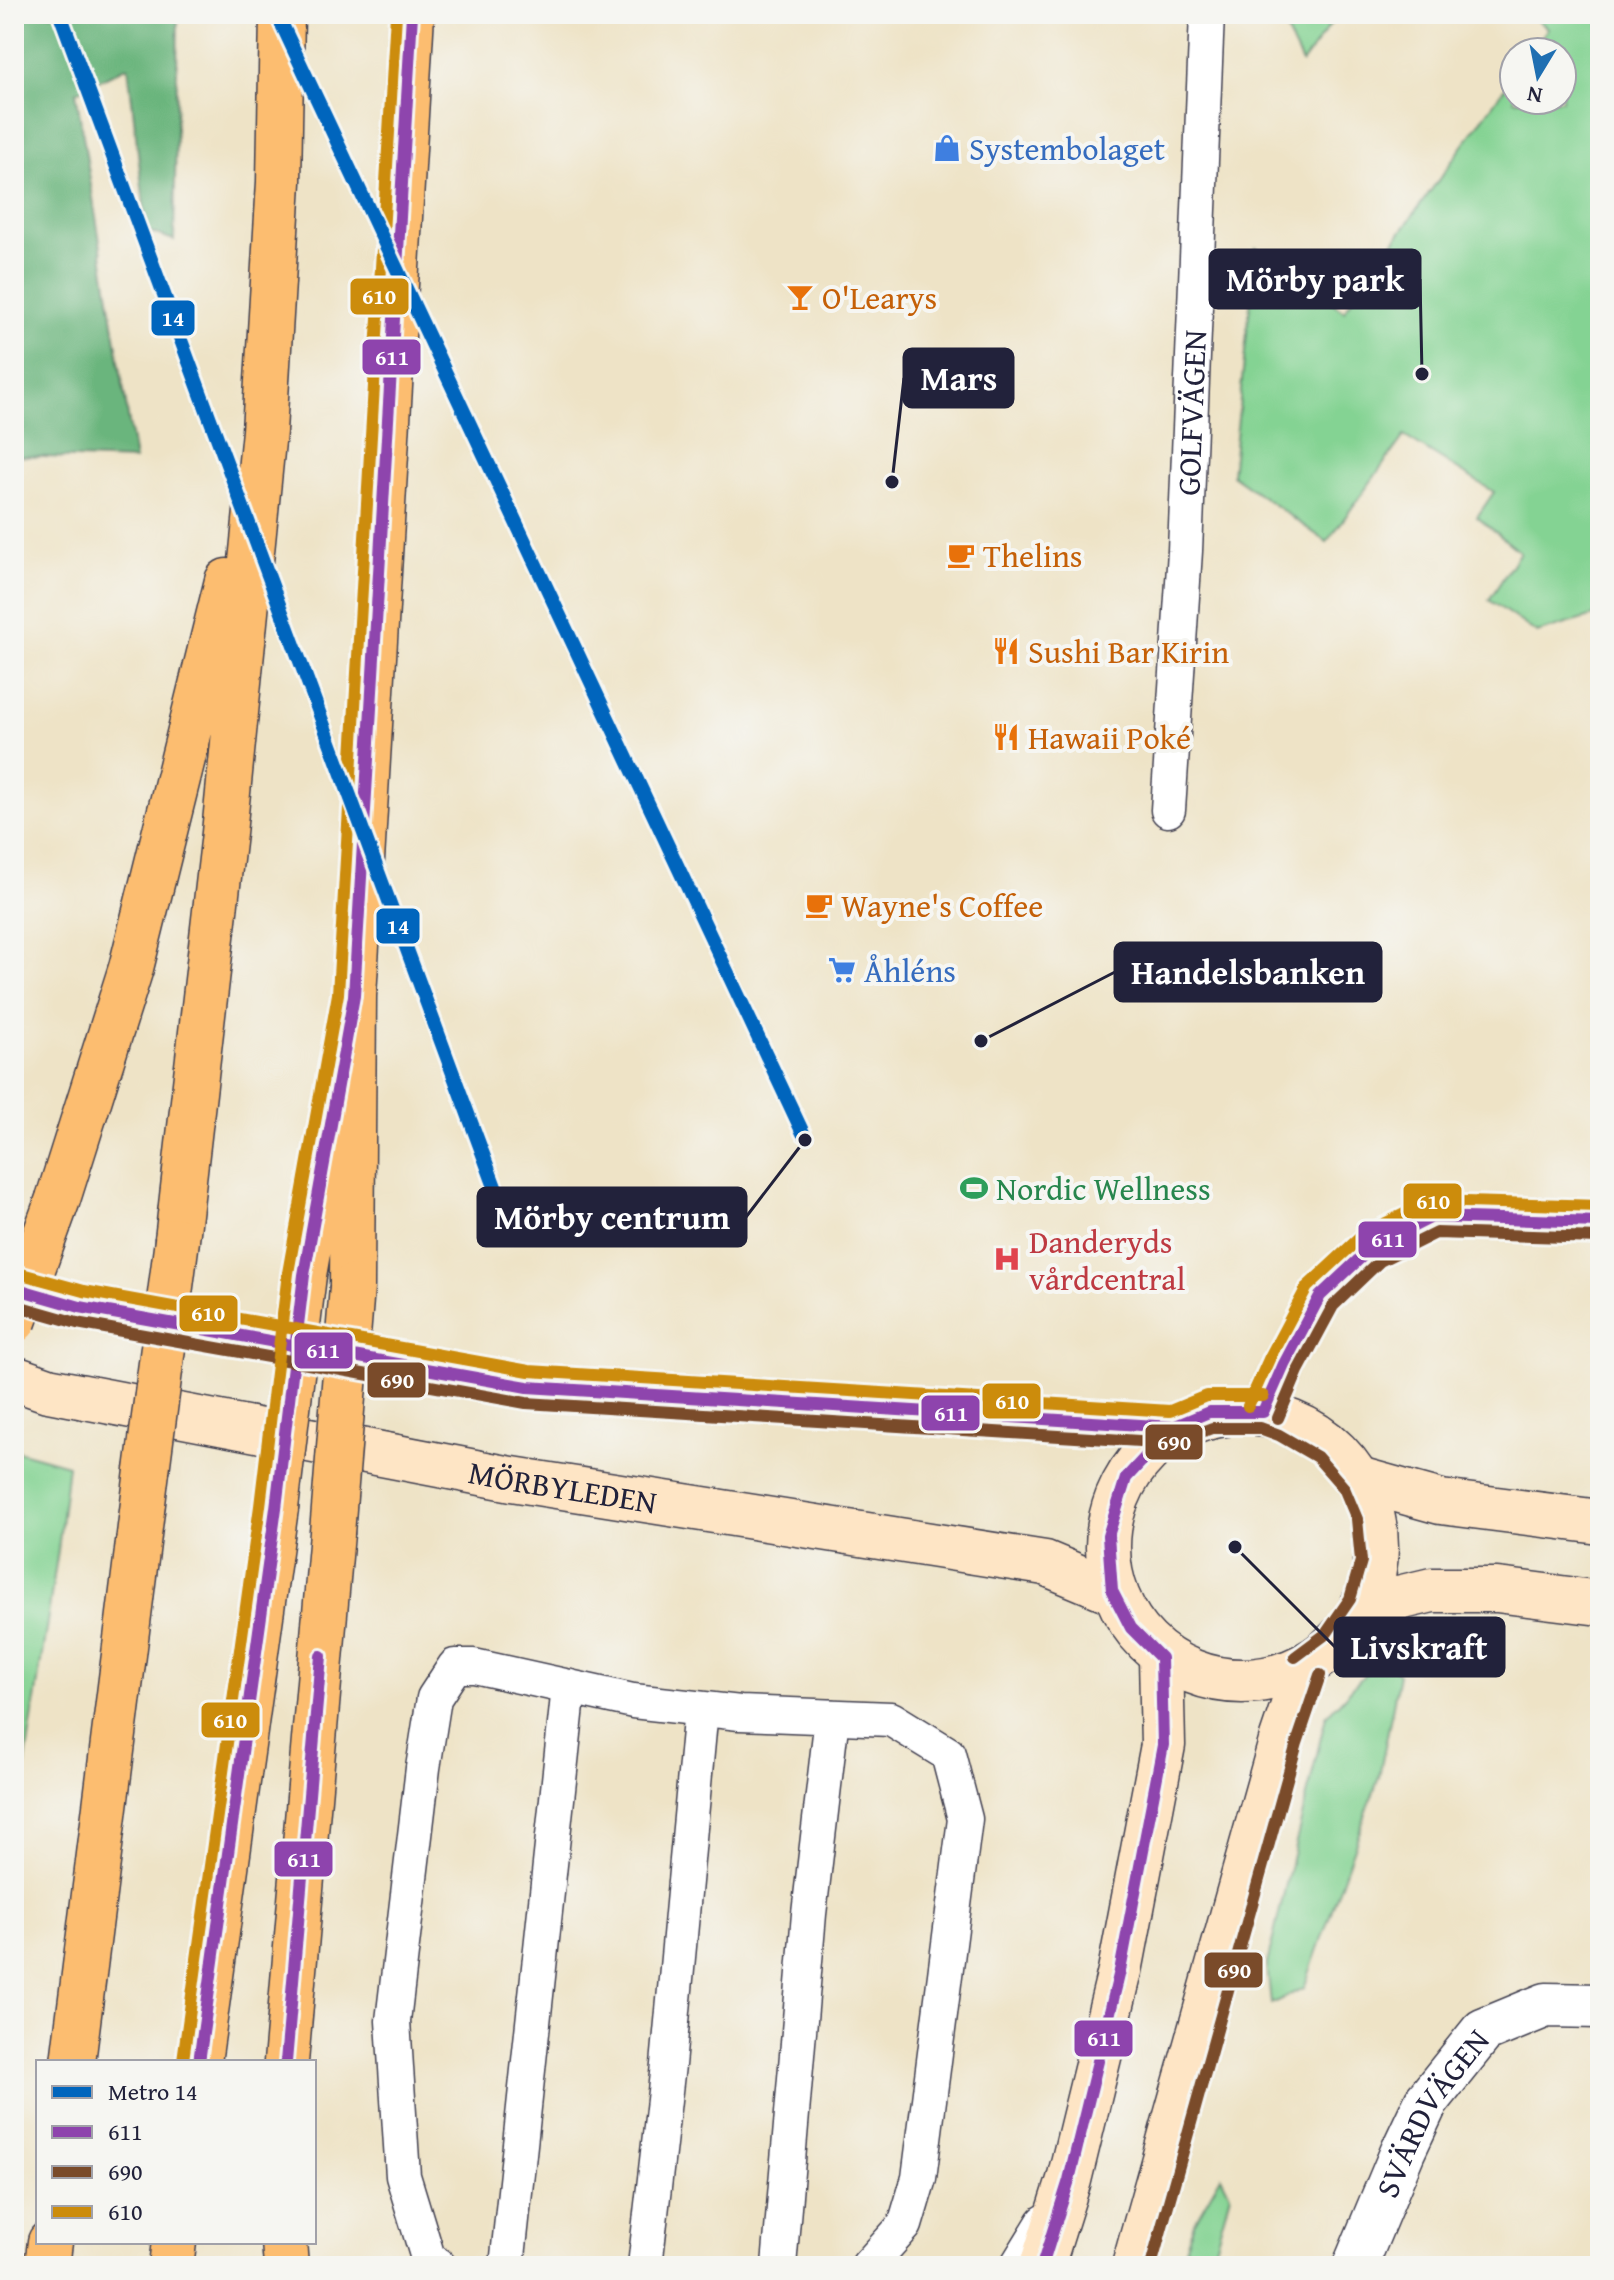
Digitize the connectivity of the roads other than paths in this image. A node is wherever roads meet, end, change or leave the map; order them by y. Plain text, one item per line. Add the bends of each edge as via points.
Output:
1 (282, 14) edge
2 (412, 14) edge
3 (1207, 14) edge
4 (264, 431) junction
5 (1168, 810) dead end
6 (354, 996) junction
7 (1600, 1222) edge
8 (14, 1288) edge
9 (14, 1321) edge
10 (14, 1378) edge
11 (1263, 1412) junction
12 (1173, 1427) junction
13 (1358, 1479) junction
14 (1600, 1522) edge
15 (1112, 1591) junction
16 (1600, 1603) edge
17 (1365, 1606) junction
18 (1161, 1658) junction
19 (1305, 1670) junction
20 (569, 1687) junction
21 (701, 1709) junction
22 (832, 1717) junction
23 (1600, 2006) edge
24 (73, 2060) edge
25 (199, 2060) edge
26 (286, 2060) edge
27 (1069, 2180) junction
28 (50, 2244) edge
29 (174, 2244) edge
30 (284, 2244) edge
31 (47, 2266) edge
32 (171, 2266) edge
33 (286, 2266) edge
34 (439, 2266) edge
35 (507, 2266) edge
36 (645, 2266) edge
37 (779, 2266) edge
38 (868, 2266) edge
39 (1017, 2266) edge
40 (1042, 2266) edge
41 (1134, 2266) edge
42 (1355, 2266) edge

1 - 4 highway via 279,182
2 - 6 highway
3 - 5 lane, GOLFVÄGEN via 1185,551
4 - 9 highway, bridge via 131,968
4 - 24 highway, bridge via 177,1240
6 - 25 highway, bridge via 304,1275
6 - 26 highway, bridge via 352,1287
7 - 11 lane via 1432,1217 1371,1248 1320,1296
8 - 12 street via 80,1307 527,1387
10 - 15 street, MÖRBYLEDEN via 48,1390 512,1479 1045,1563
11 - 12 street via 1209,1412
11 - 13 street via 1327,1444
12 - 15 street via 1126,1478 1108,1536
13 - 14 street via 1441,1502
13 - 17 street via 1373,1515 1377,1562
15 - 18 street via 1131,1628
16 - 17 street via 1497,1590 1432,1590
17 - 19 street via 1338,1645
18 - 19 street via 1259,1679
18 - 27 street via 1163,1745 1120,1971
19 - 41 street
20 - 21 lane
20 - 34 lane via 455,1666 434,1698 393,2021 403,2176 428,2258
20 - 35 lane
21 - 22 lane
21 - 36 lane
22 - 37 lane
22 - 38 lane via 891,1719 948,1754 965,1819 919,2178 905,2225
23 - 42 street, SVÄRDVÄGEN via 1546,2005 1483,2031 1426,2102
27 - 39 lane
27 - 40 street
28 - 31 highway
29 - 32 highway
30 - 33 highway

